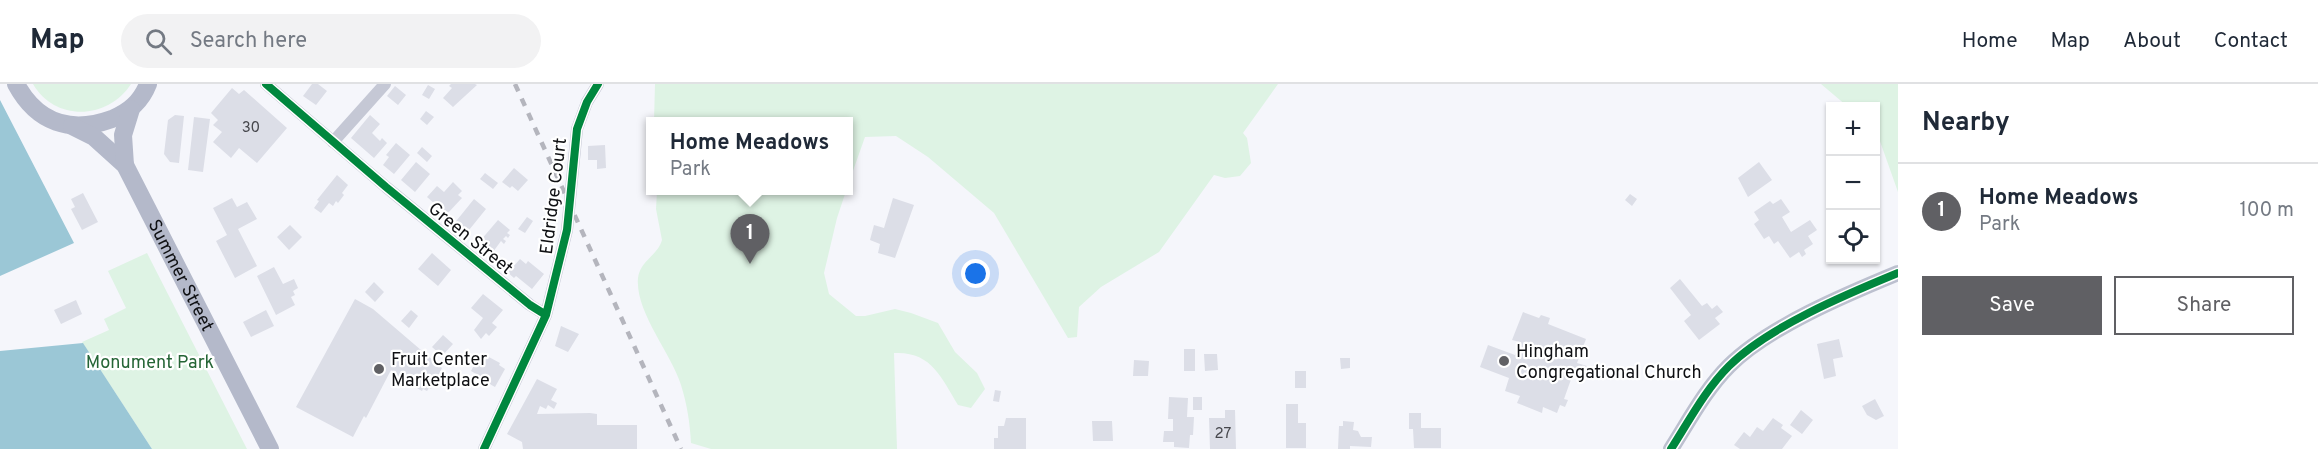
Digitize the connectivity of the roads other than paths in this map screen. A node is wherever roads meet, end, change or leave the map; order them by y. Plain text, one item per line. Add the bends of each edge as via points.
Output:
1 (16, 84) edge
2 (148, 84) edge
3 (266, 84) edge
4 (385, 84) edge
5 (598, 84) edge
6 (131, 109) junction
7 (72, 126) junction
8 (333, 142) junction
9 (125, 165) junction
10 (1898, 273) edge
11 (546, 315) junction
12 (270, 449) edge
13 (484, 449) edge
14 (1671, 449) edge

1 - 7 main road, Summer Street via 40,114
2 - 6 main road
3 - 8 street, Green Street
4 - 8 street
5 - 11 street, Eldridge Court via 577,129 567,230
6 - 7 main road via 97,123
6 - 9 main road, Summer Street via 124,127
7 - 9 main road, Summer Street via 94,137
8 - 11 street, Green Street
9 - 12 main road, Summer Street
10 - 14 main road via 1789,323 1758,343 1707,392
11 - 13 street

